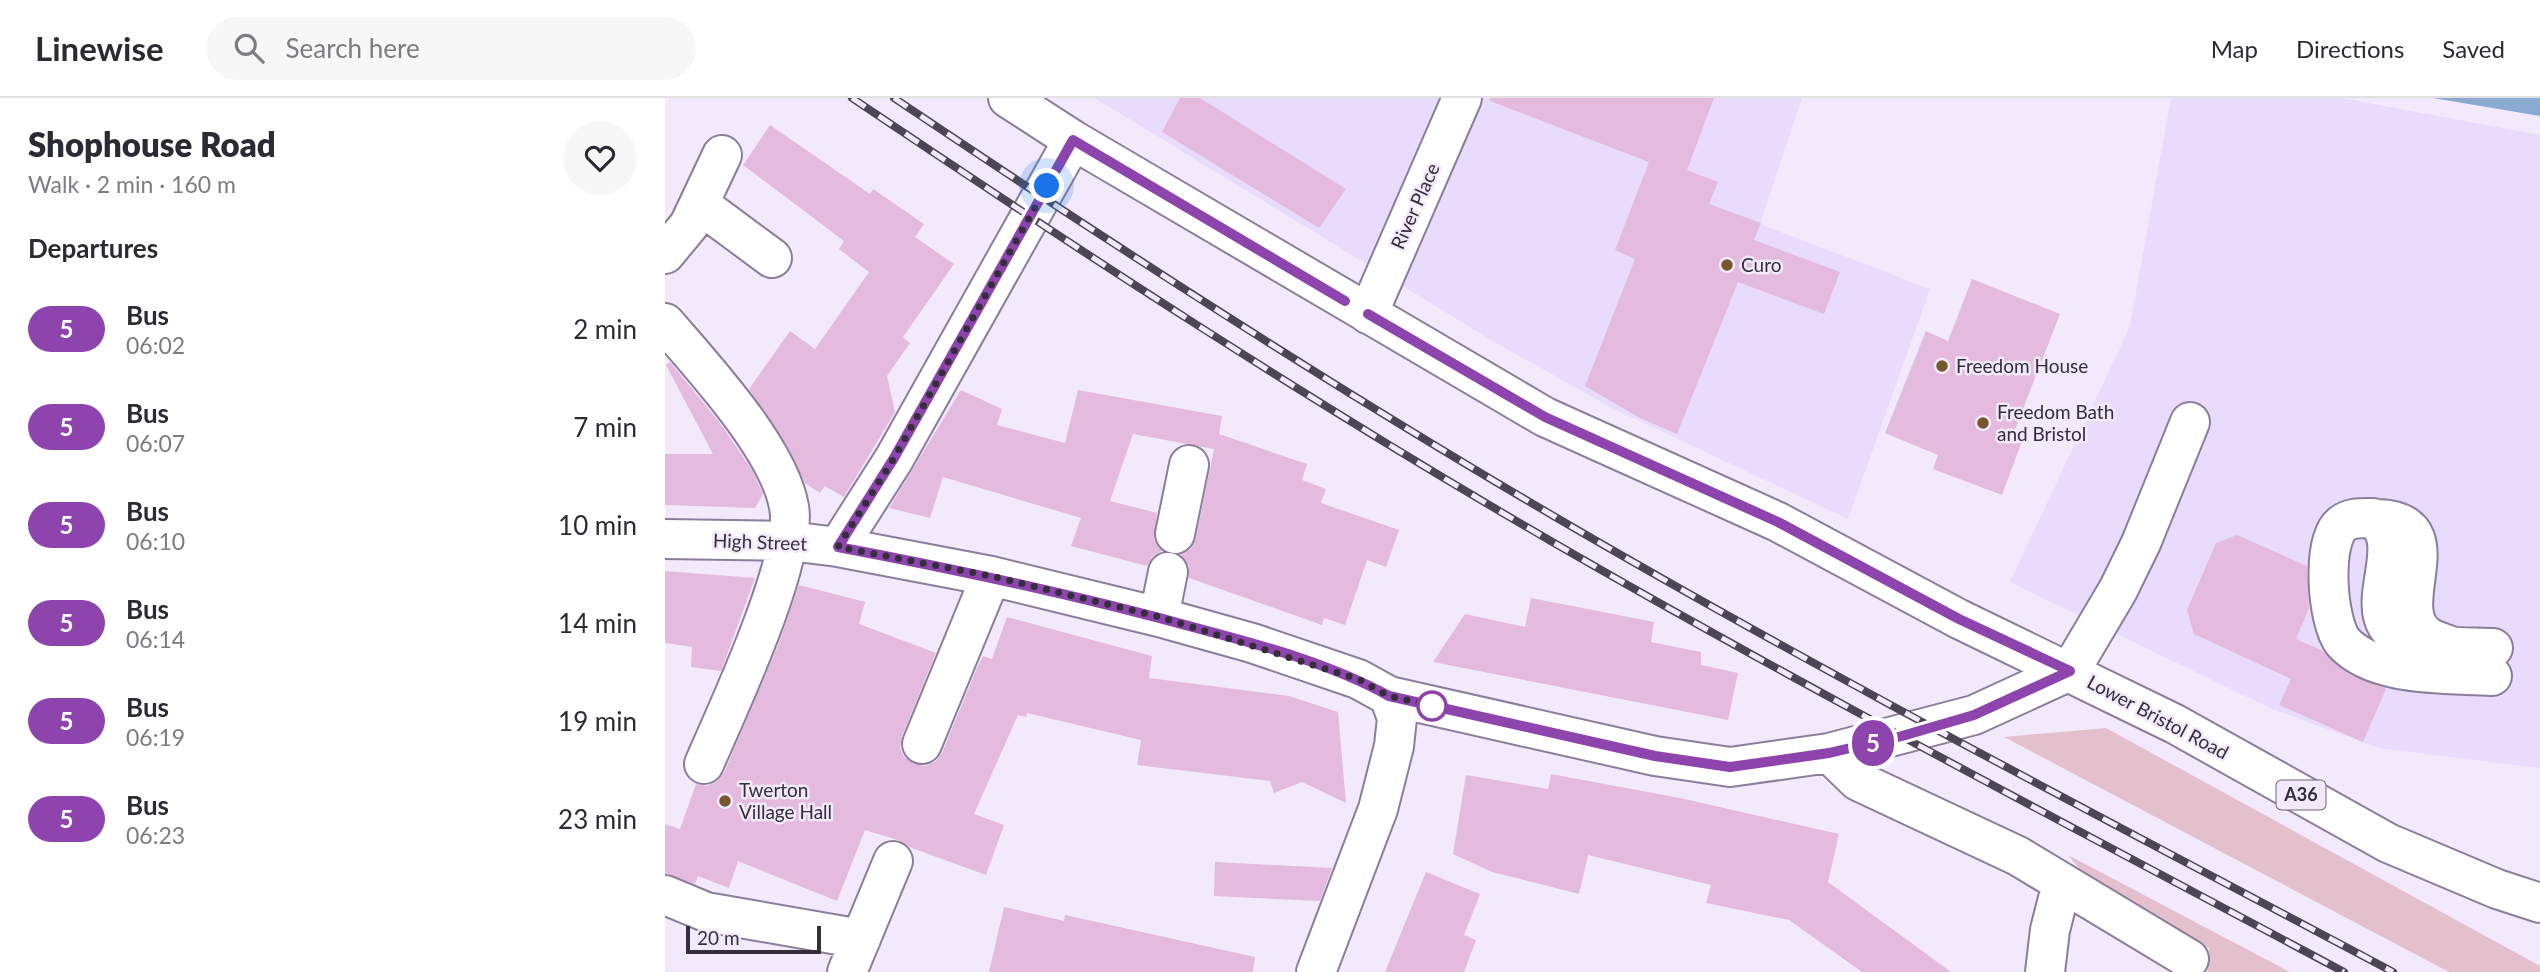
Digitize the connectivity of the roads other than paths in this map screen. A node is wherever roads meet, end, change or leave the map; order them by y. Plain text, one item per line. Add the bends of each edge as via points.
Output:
1 (1008, 98) edge
2 (1462, 98) edge
3 (1073, 140) junction
4 (722, 155) dead end
5 (699, 204) junction
6 (665, 254) edge
7 (772, 258) dead end
8 (1368, 314) junction
9 (665, 323) edge
10 (2190, 422) dead end
11 (1189, 465) dead end
12 (1175, 534) dead end
13 (665, 540) edge
14 (789, 541) junction
15 (838, 547) junction
16 (1168, 572) dead end
17 (991, 576) junction
18 (1160, 617) junction
19 (2493, 662) joint
20 (2070, 671) junction
21 (1389, 696) junction
22 (922, 744) dead end
23 (1829, 753) junction
24 (704, 764) dead end
25 (893, 861) dead end
26 (2062, 883) junction
27 (665, 895) edge
28 (2540, 902) edge
29 (854, 955) edge
30 (2189, 959) dead end
31 (1316, 972) edge
32 (2045, 972) edge

1 - 3 main road, Lower Bristol Road / A36
2 - 8 main road, River Place
3 - 8 main road, Lower Bristol Road / A36
3 - 15 main road via 894,458
4 - 5 main road
5 - 6 main road via 689,225
5 - 7 main road
8 - 20 main road, Lower Bristol Road / A36 via 1545,417 1778,522 1959,619
9 - 14 main road via 734,404 773,466 789,507
10 - 20 main road via 2141,543
11 - 12 main road
13 - 14 main road, High Street
14 - 15 main road, High Street
14 - 24 main road via 747,665
15 - 17 main road, High Street
16 - 18 main road
17 - 18 main road, High Street
17 - 22 main road
18 - 21 main road, High Street via 1358,679
19 - 19 main road via 2426,635 2417,623 2417,550 2414,535 2404,524 2373,518 2344,522 2333,541 2328,603 2344,642 2394,669
20 - 23 main road, High Street via 1974,715
20 - 28 main road, Lower Bristol Road / A36 via 2388,843
21 - 23 main road, High Street via 1655,756 1730,767
21 - 31 main road via 1398,718 1381,796
23 - 26 main road via 1858,781 2018,856
25 - 29 main road
26 - 30 main road
26 - 32 main road
27 - 29 main road via 706,912

